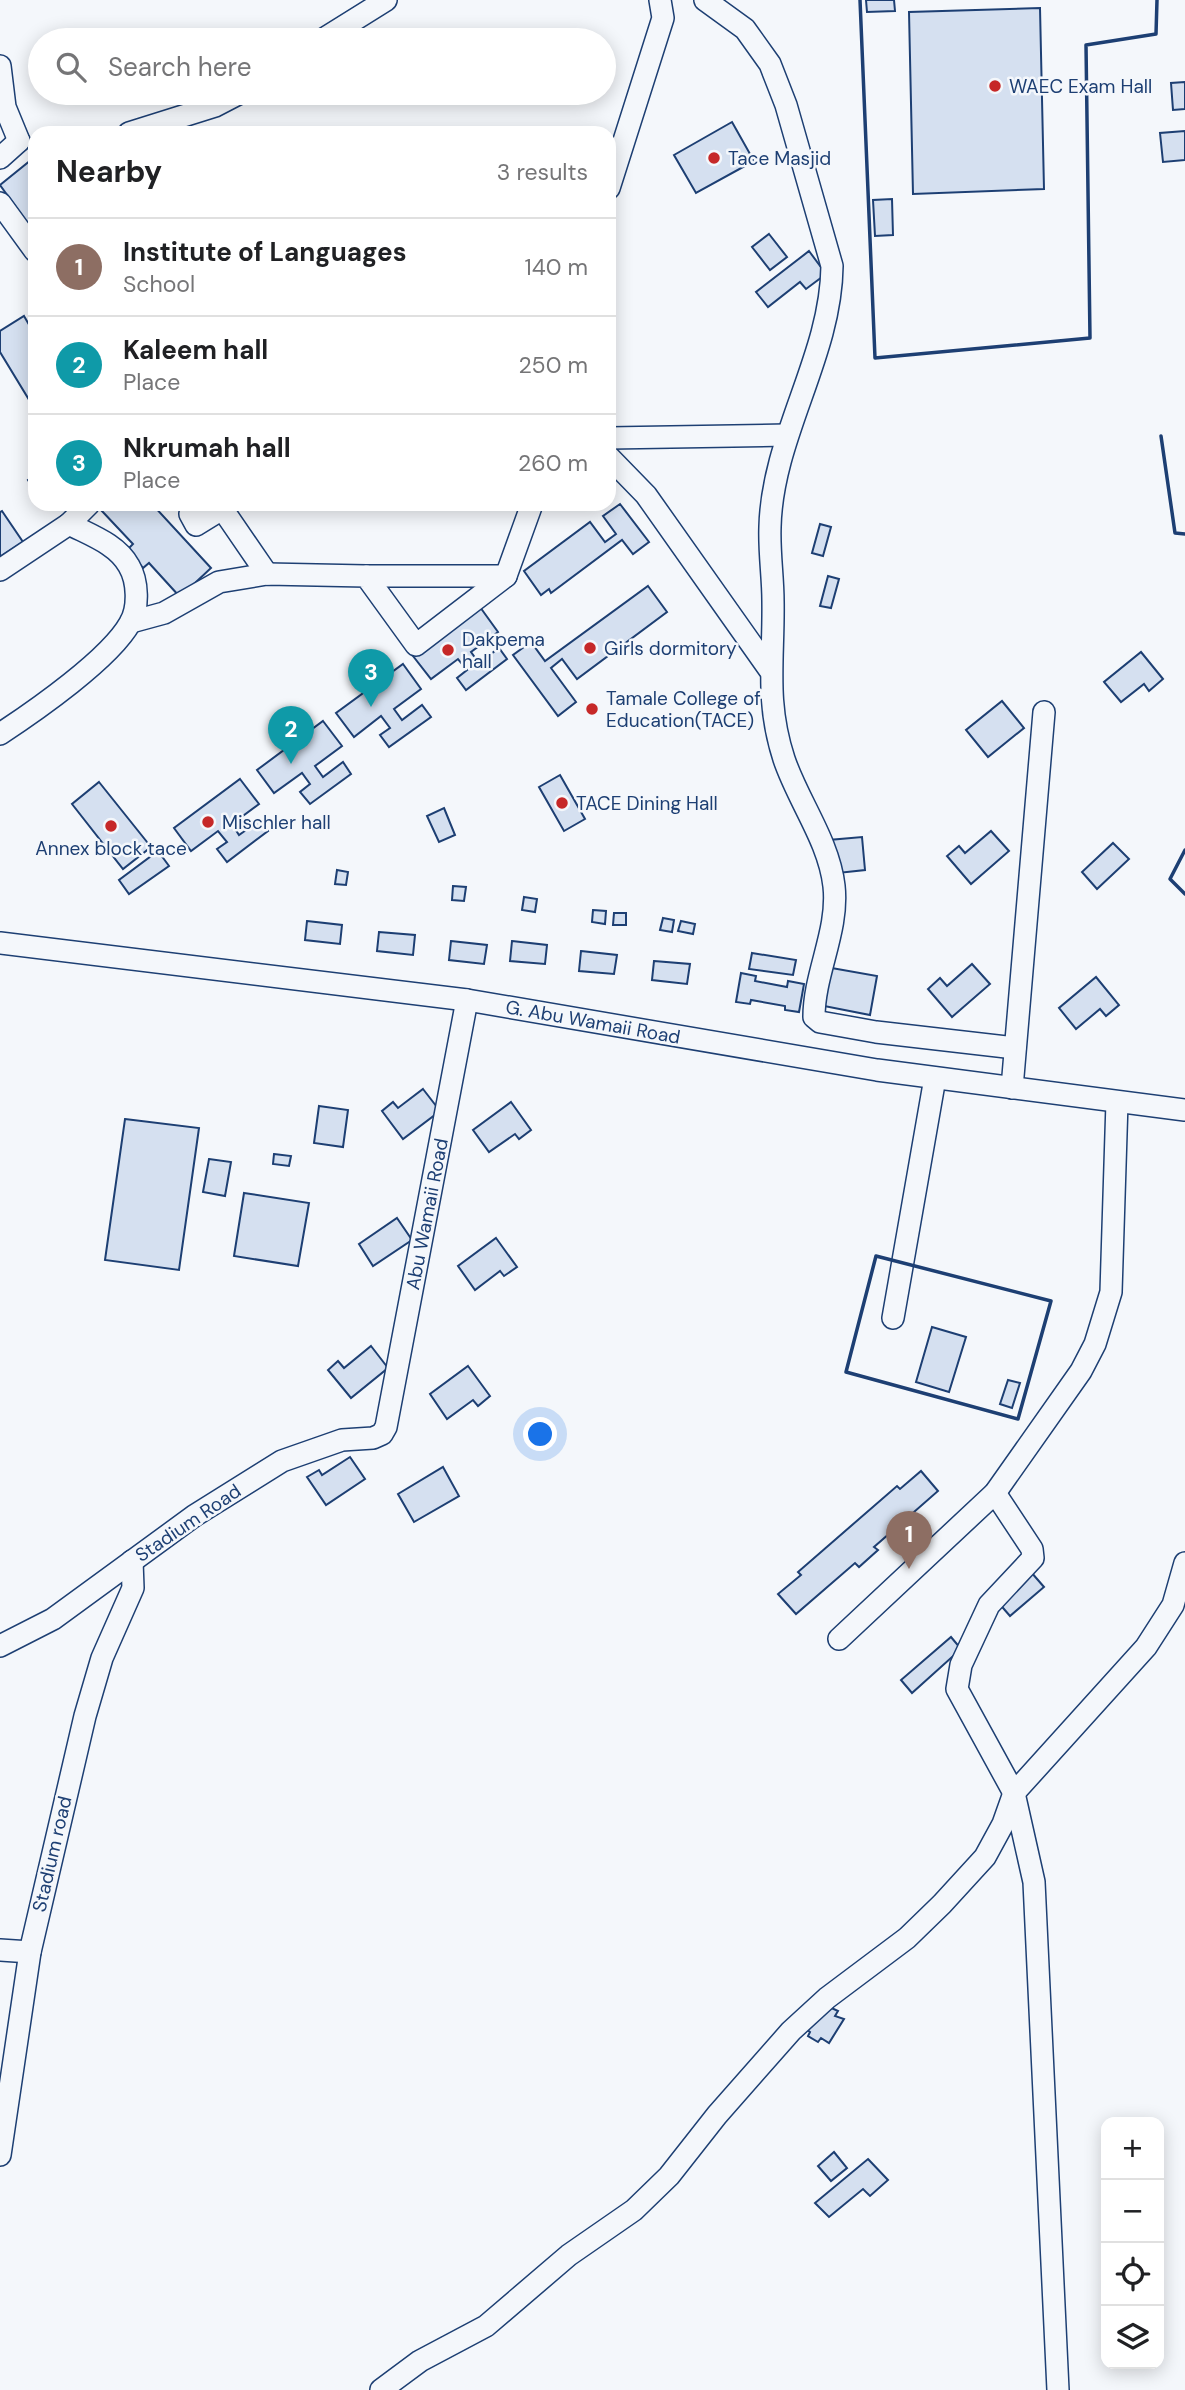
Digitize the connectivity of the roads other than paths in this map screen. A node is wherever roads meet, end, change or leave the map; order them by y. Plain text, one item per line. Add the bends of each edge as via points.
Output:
1 (386, 0) edge
2 (660, 0) edge
3 (705, 0) edge
4 (341, 28) edge
5 (0, 66) edge
6 (217, 105) edge
7 (151, 126) edge
8 (27, 142) edge
9 (0, 158) edge
10 (616, 166) edge
11 (0, 203) edge
12 (28, 241) edge
13 (788, 435) junction
14 (616, 438) edge
15 (616, 464) edge
16 (82, 511) edge
17 (219, 511) edge
18 (529, 511) edge
19 (69, 524) junction
20 (0, 570) edge
21 (267, 574) junction
22 (366, 576) junction
23 (506, 576) junction
24 (131, 622) junction
25 (769, 669) junction
26 (1044, 712) dead end
27 (0, 734) edge
28 (4, 939) edge
29 (467, 1000) junction
30 (1015, 1048) junction
31 (934, 1078) junction
32 (1012, 1088) junction
33 (1117, 1102) junction
34 (1185, 1110) edge
35 (893, 1318) dead end
36 (386, 1427) joint
37 (995, 1493) junction
38 (132, 1561) junction
39 (1185, 1563) edge
40 (839, 1639) dead end
41 (0, 1646) edge
42 (1014, 1793) junction
43 (0, 1950) edge
44 (30, 1952) junction
45 (0, 2155) edge
46 (382, 2390) edge
47 (1058, 2390) edge

1 - 4 street
2 - 10 street via 663,18
3 - 13 street via 746,29 770,64 832,266 814,363
5 - 8 street via 5,107
6 - 7 street
8 - 9 street
11 - 12 street
13 - 14 street
13 - 25 street via 776,466 770,527 773,603
15 - 25 street via 646,495
16 - 19 street
17 - 21 street
18 - 23 street
19 - 20 street
19 - 24 street via 108,544 129,566 136,594
21 - 22 street
21 - 24 street via 219,582 164,613
22 - 23 street
22 - 23 street via 416,645
24 - 27 street via 94,662
25 - 30 street via 784,759 822,844 834,887 834,914 814,1017 876,1032
26 - 30 street
28 - 29 street, G. Abu Wamaii Road
29 - 31 street, G. Abu Wamaii Road
29 - 36 street, Abu Wamaii Road
30 - 32 street
31 - 32 street, G. Abu Wamaii Road
31 - 35 street
32 - 33 street, G. Abu Wamaii Road
33 - 34 street, G. Abu Wamaii Road
33 - 37 street via 1111,1292 1105,1316 1081,1371
36 - 38 street, Stadium Road via 373,1438 342,1440 282,1461
37 - 40 street
37 - 42 street via 1032,1549 1033,1558 989,1605 961,1665 957,1689
38 - 41 street, Stadium Road via 53,1619
38 - 44 street, Stadium road via 133,1588 102,1658 85,1716
39 - 42 street via 1173,1605 1146,1647
42 - 46 street via 985,1857 962,1884 907,1938 791,2031 634,2210 569,2255 486,2326 420,2361
42 - 47 street via 1034,1882 1039,1942
43 - 44 street
44 - 45 street, Stadium road

